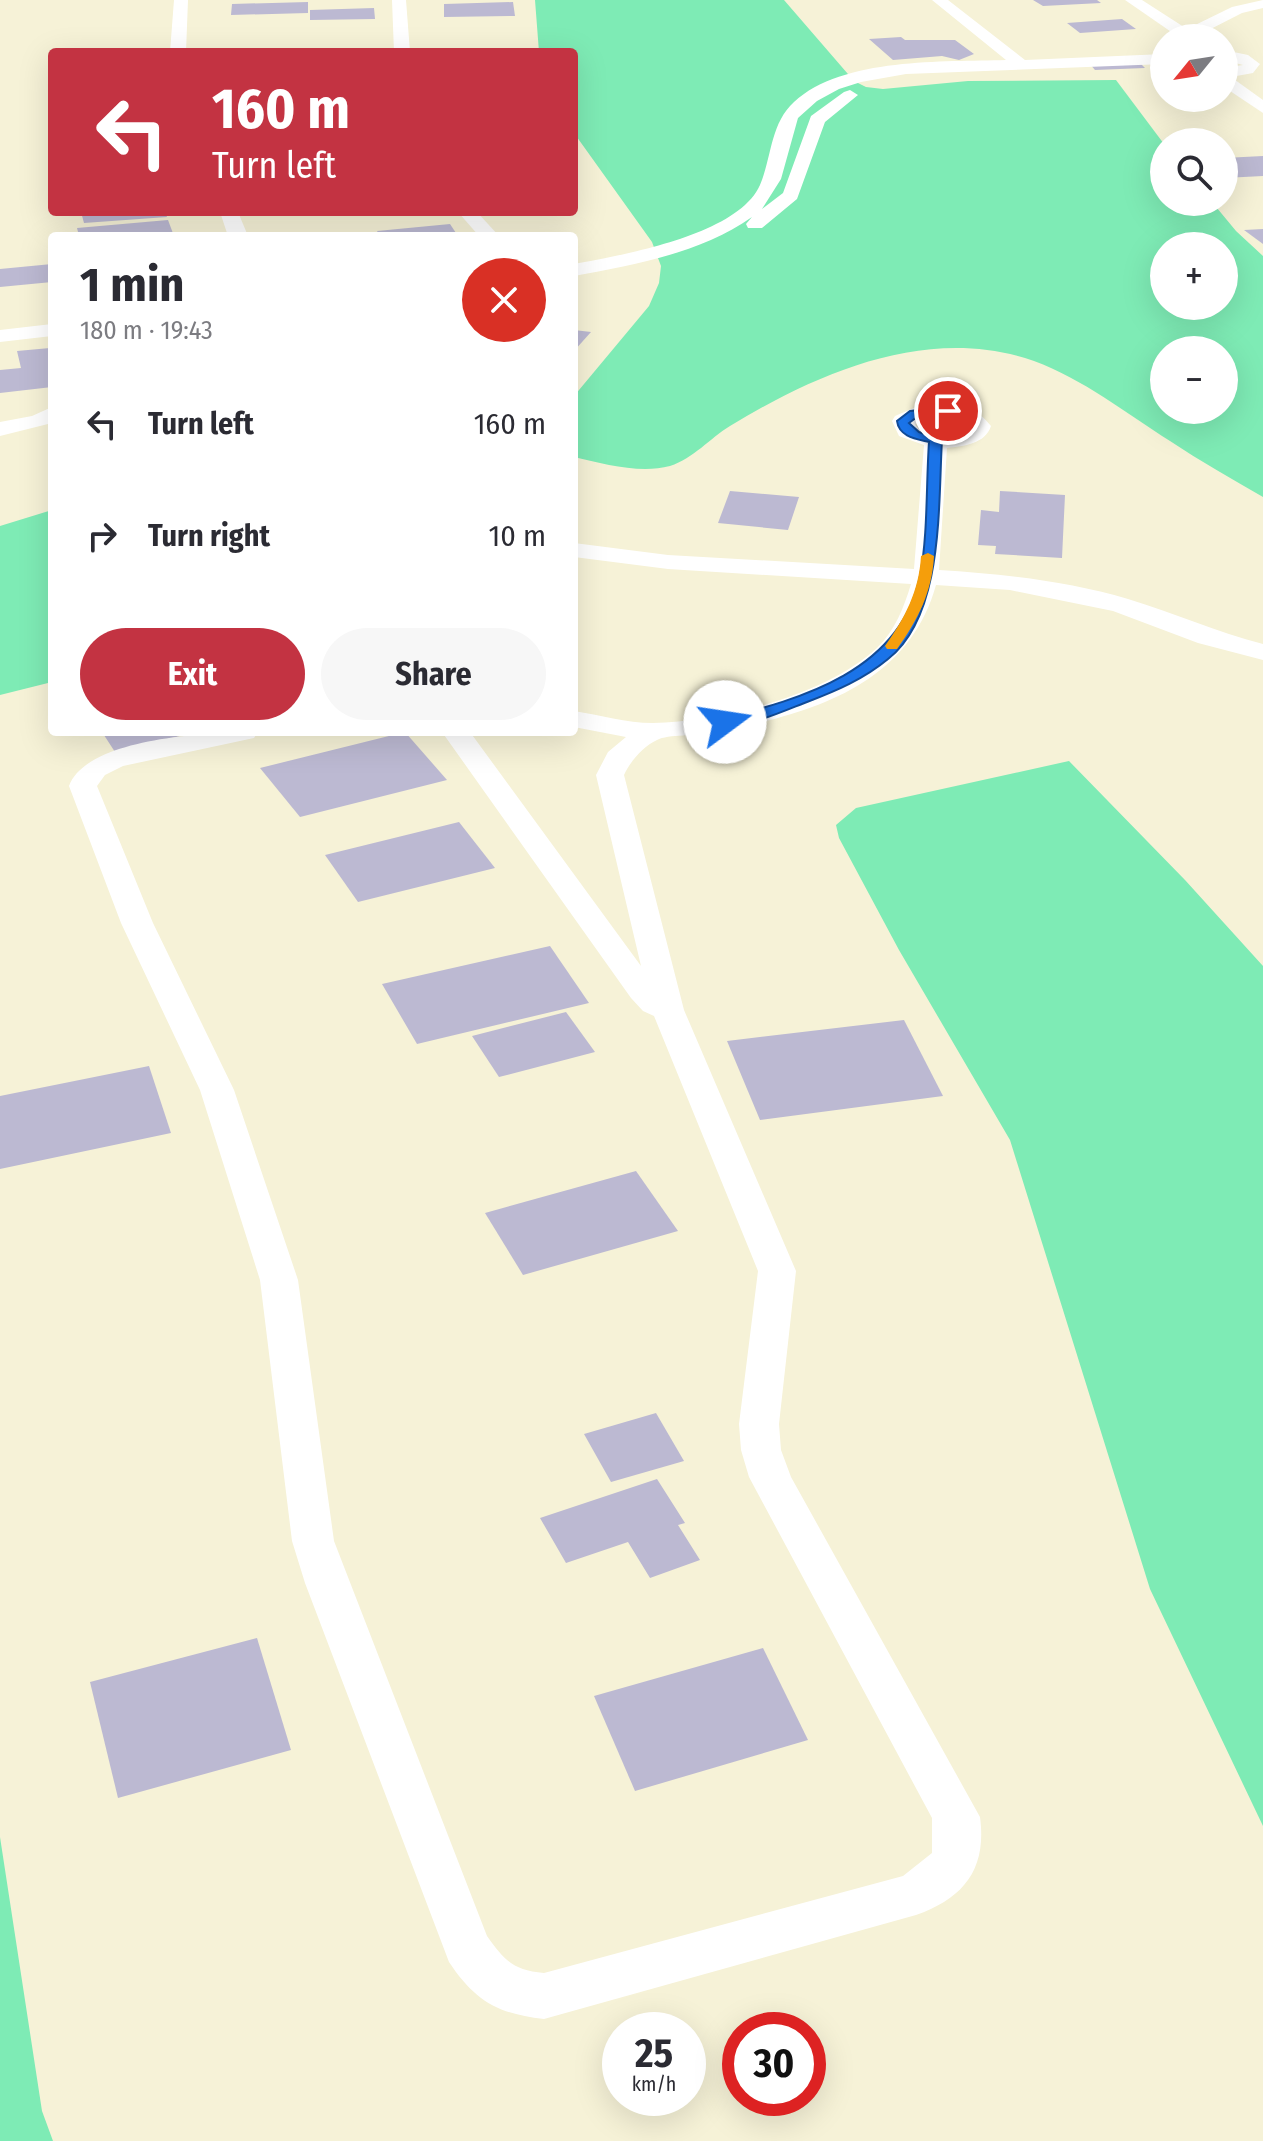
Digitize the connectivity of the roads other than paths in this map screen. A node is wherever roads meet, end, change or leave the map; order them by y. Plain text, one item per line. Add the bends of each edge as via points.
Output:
1 (181, 0) edge
2 (399, 0) edge
3 (939, 0) edge
4 (1132, 0) edge
5 (1263, 4) edge
6 (1263, 16) edge
7 (1169, 24) edge
8 (1211, 24) edge
9 (1238, 28) edge
10 (178, 48) edge
11 (402, 48) edge
12 (1238, 57) edge
13 (1150, 60) edge
14 (1022, 65) junction
15 (1150, 70) edge
16 (1238, 72) edge
17 (1238, 81) edge
18 (1238, 86) edge
19 (1263, 92) edge
20 (1263, 108) edge
21 (471, 216) edge
22 (485, 232) edge
23 (578, 269) edge
24 (578, 278) edge
25 (48, 330) edge
26 (0, 336) edge
27 (48, 410) edge
28 (0, 429) edge
29 (936, 440) dead end
30 (578, 551) edge
31 (926, 577) junction
32 (1263, 652) edge
33 (578, 720) edge
34 (650, 731) junction
35 (225, 736) edge
36 (459, 736) edge
37 (668, 1010) junction

1 - 10 street
2 - 11 street
3 - 14 street
4 - 7 street
5 - 8 street
6 - 9 street
12 - 16 street via 1252,64
13 - 14 street
14 - 23 street via 892,72 830,87 808,98 783,126 766,192 739,219 685,243
15 - 24 street via 921,79 868,88 817,120 791,195 741,233 694,251
17 - 19 street
18 - 20 street
21 - 22 street
25 - 26 street
27 - 28 street via 39,421
29 - 31 street
30 - 31 street via 668,562
31 - 32 street via 1057,590
31 - 34 street via 909,623 885,655 837,686 754,716
33 - 34 street
34 - 37 street via 618,758 610,775
35 - 37 street via 115,759 97,767 83,786 137,923 217,1090 279,1280 313,1541 327,1583 467,1947 503,1990 522,1994 544,1996 916,1894 940,1880 960,1843 956,1817 770,1477 759,1424 777,1271
36 - 37 street via 643,991

